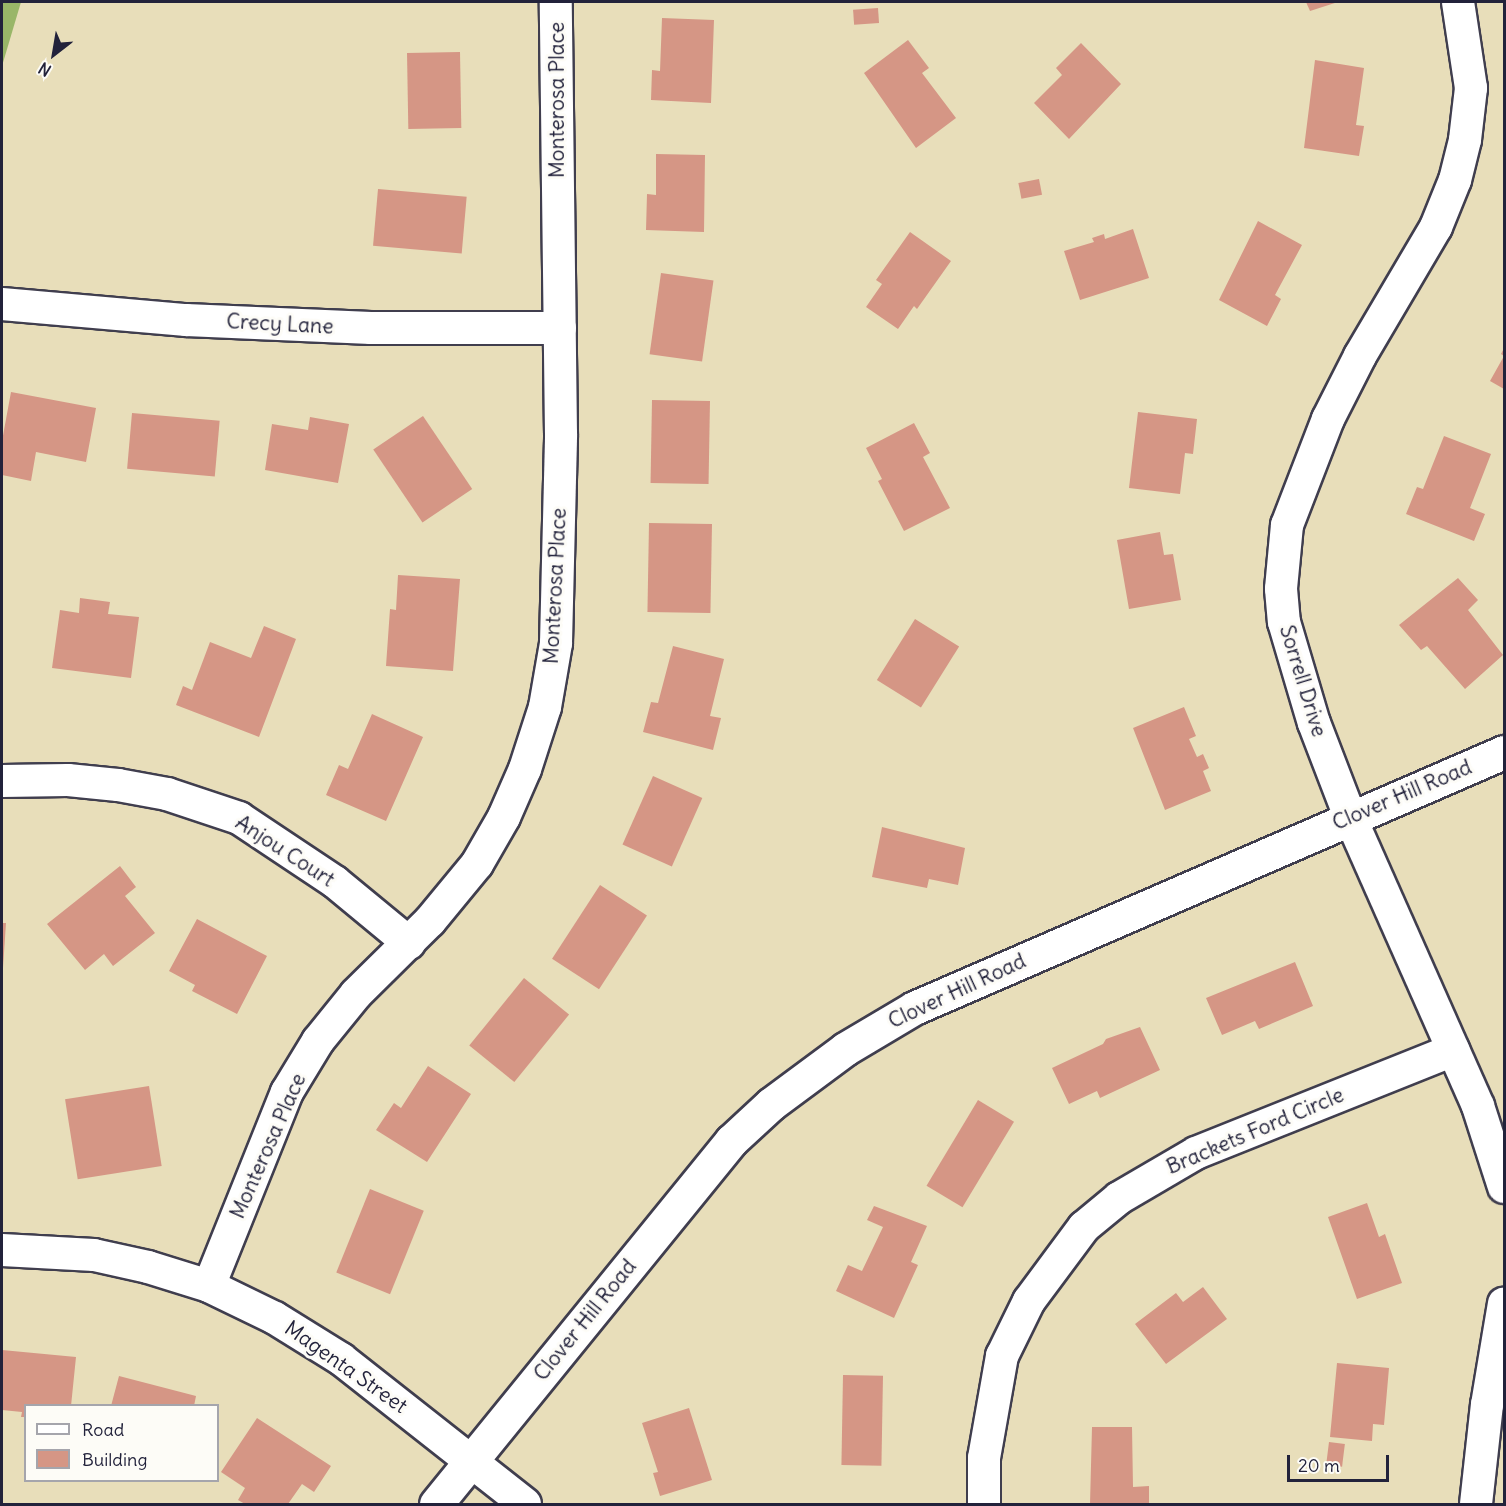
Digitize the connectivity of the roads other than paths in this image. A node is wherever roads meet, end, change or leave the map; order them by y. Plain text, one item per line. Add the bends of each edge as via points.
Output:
1 (556, 2) edge
2 (1458, 2) edge
3 (2, 303) edge
4 (560, 328) junction
5 (1504, 752) edge
6 (2, 781) edge
7 (1350, 817) junction
8 (409, 943) junction
9 (1453, 1050) junction
10 (1504, 1187) edge
11 (2, 1250) edge
12 (208, 1286) junction
13 (1504, 1303) edge
14 (471, 1460) junction
15 (436, 1504) edge
16 (525, 1504) edge
17 (984, 1504) edge
18 (1476, 1504) edge

1 - 4 street, Monterosa Place
2 - 7 street, Sorrell Drive via 1471,88 1455,180 1436,228 1360,356 1328,419 1287,525 1281,557 1284,622 1314,723
3 - 4 street, Crecy Lane via 186,320 325,326
4 - 8 street, Monterosa Place via 556,643 545,707 525,769 477,864
5 - 7 street, Clover Hill Road
6 - 8 street, Anjou Court via 117,784 167,794 238,818 335,882
7 - 9 street, Sorrell Drive
7 - 14 street, Clover Hill Road via 914,1008 845,1048 771,1104 731,1141
8 - 12 street, Monterosa Place via 356,994 318,1041 287,1092
9 - 10 street, Sorrell Drive via 1478,1106
9 - 17 street, Brackets Ford Circle via 1196,1153 1119,1198 1084,1227 1029,1301 1002,1356 984,1458
11 - 12 street, Magenta Street via 94,1255
12 - 14 street, Magenta Street via 275,1318 341,1359
13 - 18 street
14 - 15 street, Clover Hill Road
14 - 16 street, Magenta Street

